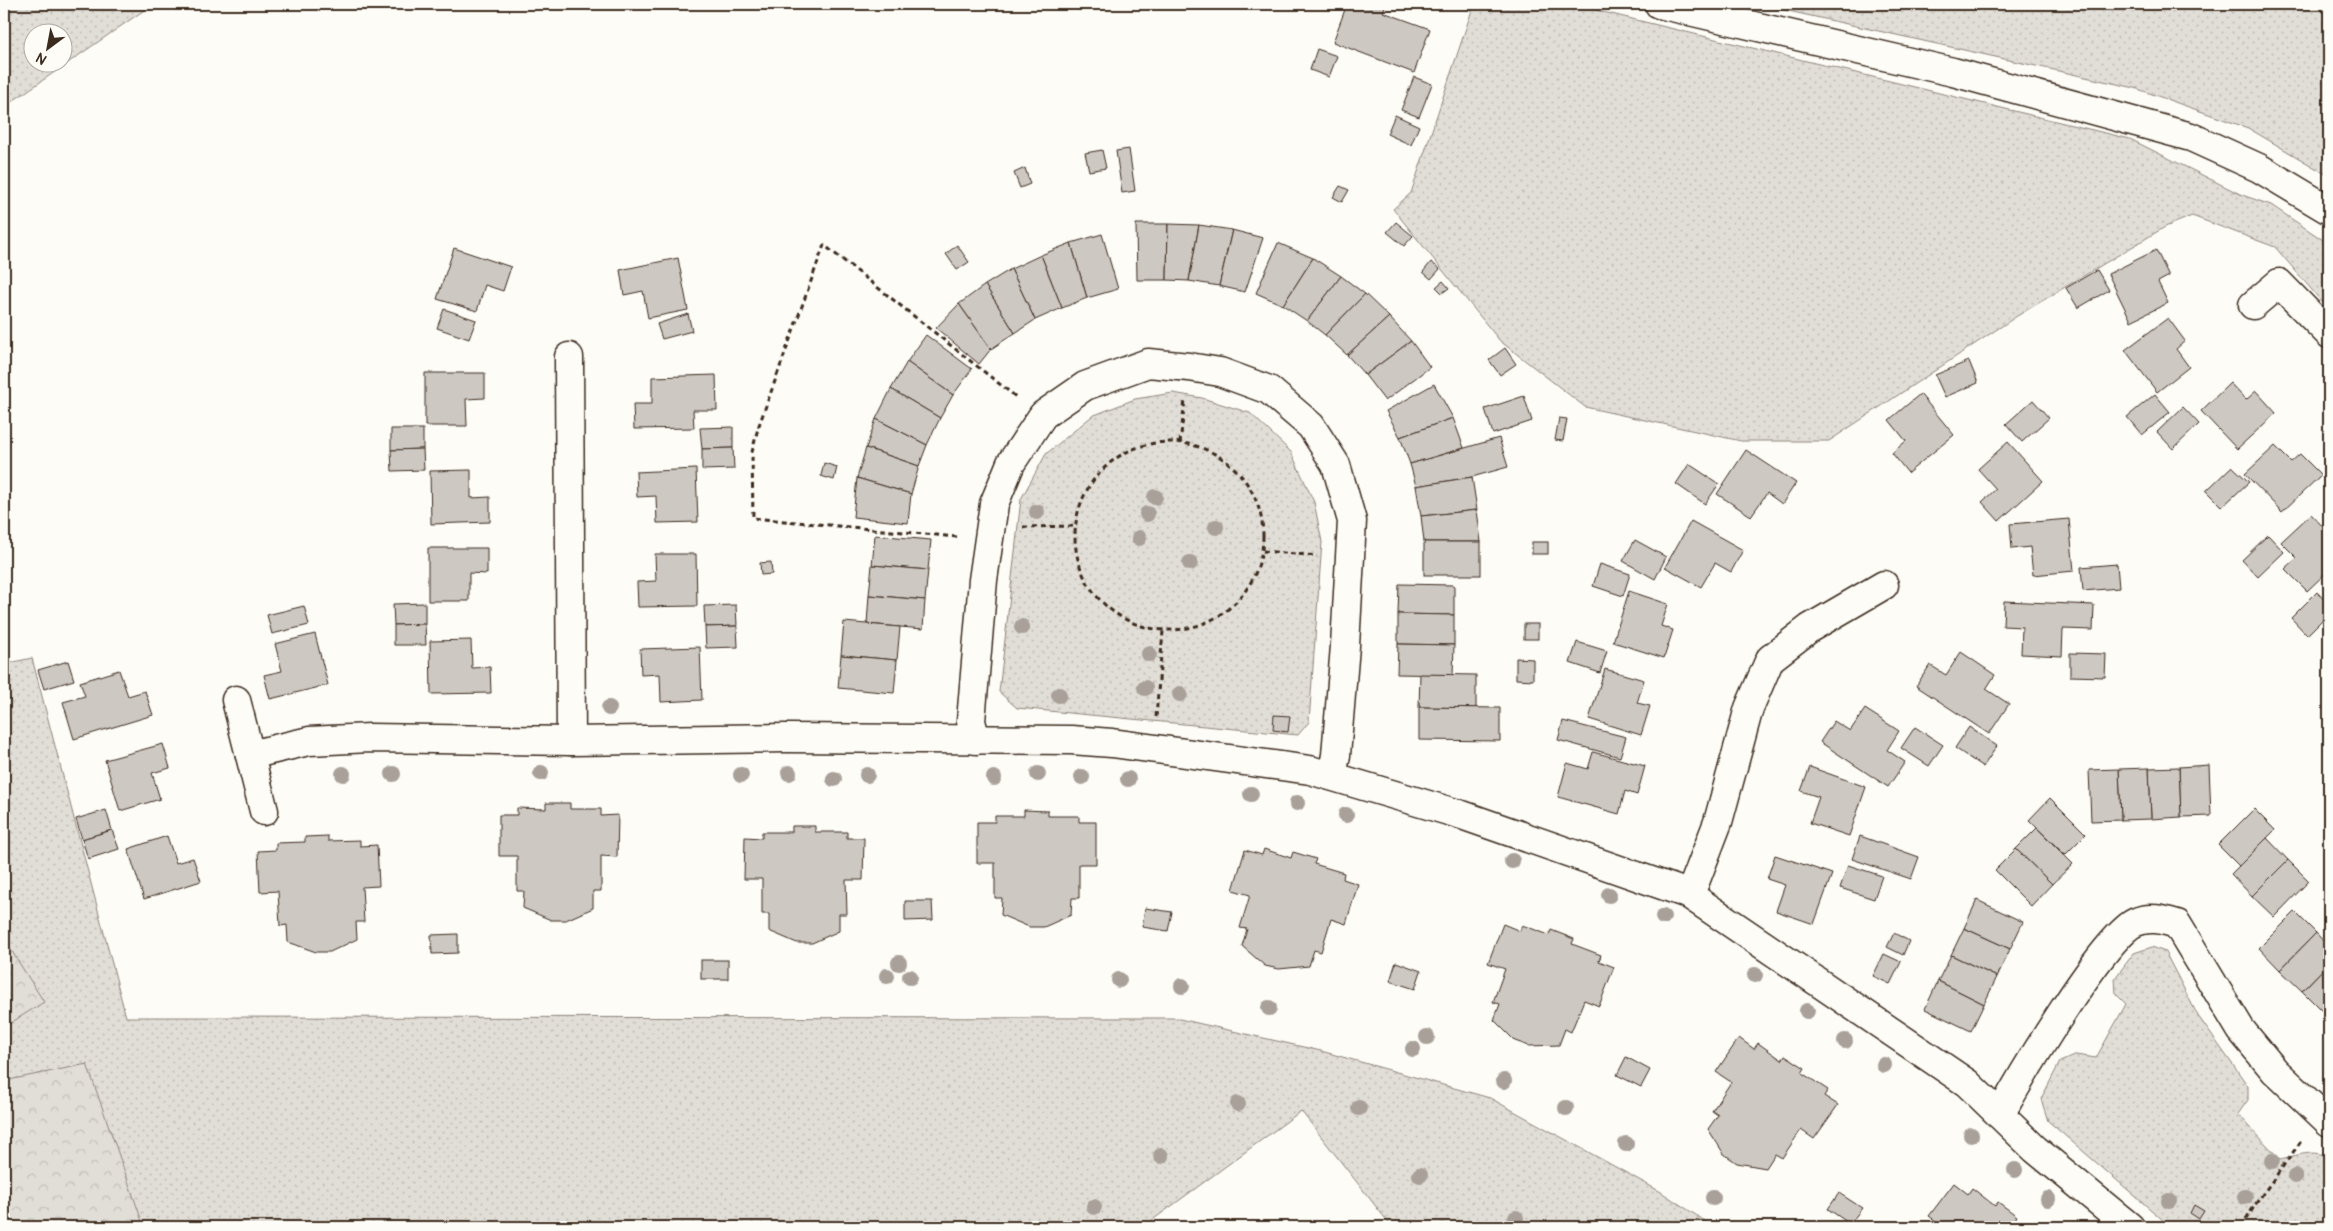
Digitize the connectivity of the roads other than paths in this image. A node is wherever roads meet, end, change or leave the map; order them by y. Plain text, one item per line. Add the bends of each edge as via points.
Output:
1 (1659, 4) edge
2 (2329, 210) edge
3 (2253, 305) dead end
4 (2329, 334) edge
5 (569, 357) dead end
6 (1884, 585) dead end
7 (236, 700) dead end
8 (976, 740) junction
9 (571, 741) junction
10 (250, 755) junction
11 (1332, 776) junction
12 (264, 811) dead end
13 (1688, 894) junction
14 (2000, 1115) junction
15 (2325, 1119) edge
16 (2130, 1227) edge

1 - 2 street via 1952,72 2191,137 2259,168
3 - 4 street via 2280,283
5 - 9 street
6 - 13 street via 1810,628 1770,659 1749,708 1718,822
7 - 10 street
8 - 9 street
8 - 11 street via 1072,740 1153,748 1300,768
8 - 11 street via 971,720 974,672 990,534 994,504 1011,463 1042,418 1085,386 1148,363 1189,367 1220,372 1269,390 1311,426 1336,465 1352,522 1337,745
9 - 10 street via 370,738 309,741
10 - 12 street
11 - 13 street via 1506,829
13 - 14 street via 1967,1083
14 - 15 street via 2075,992 2112,942 2135,922 2154,918 2177,924 2241,1030 2275,1071
14 - 16 street via 2035,1149

